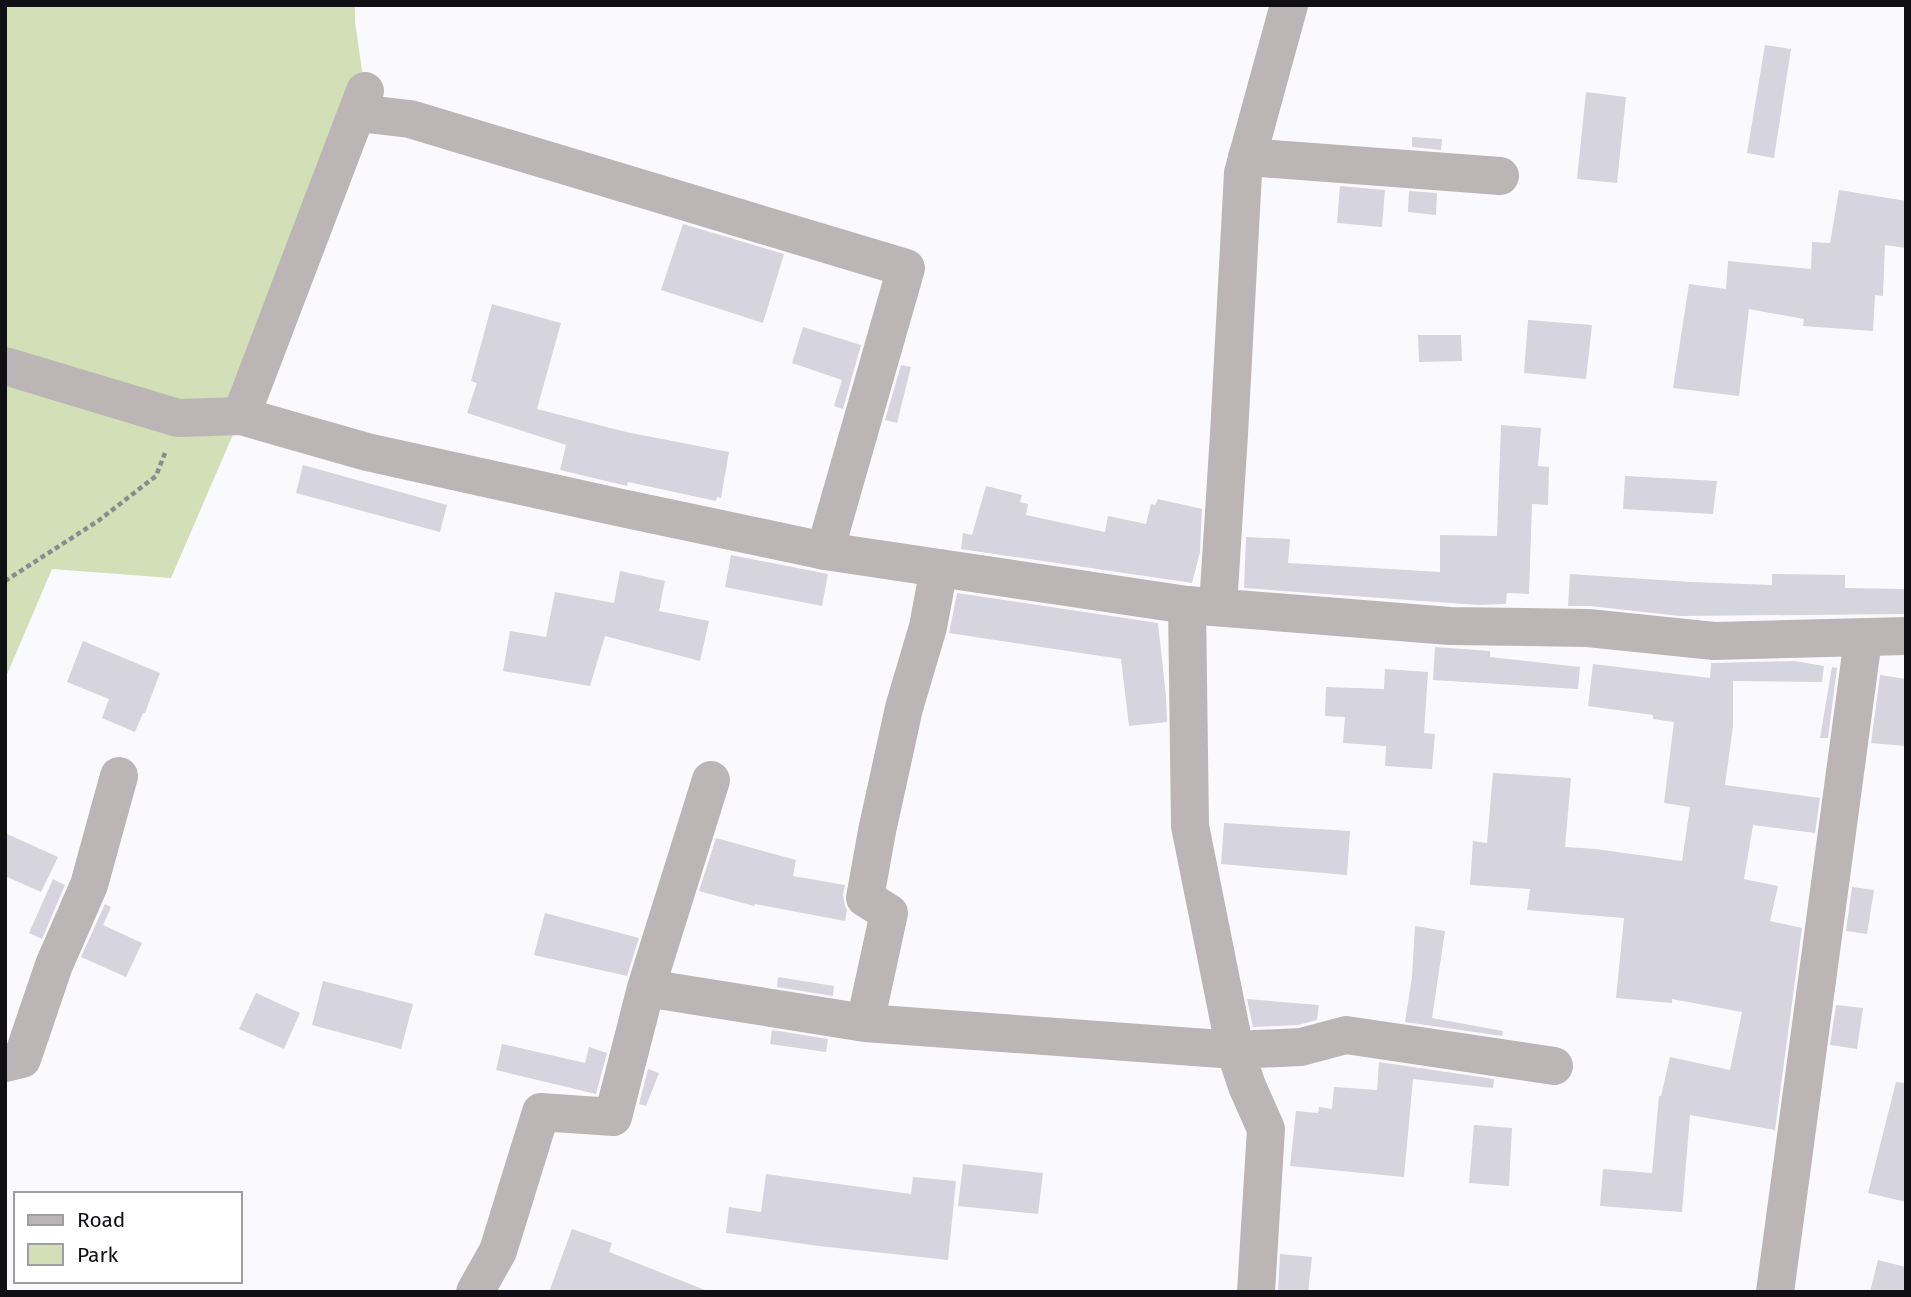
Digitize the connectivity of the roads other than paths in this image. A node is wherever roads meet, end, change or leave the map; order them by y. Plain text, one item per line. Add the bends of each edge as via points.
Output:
1 (1289, 5) edge
2 (1247, 157) junction
3 (1500, 176) dead end
4 (5, 366) edge
5 (241, 416) junction
6 (825, 551) junction
7 (939, 568) junction
8 (1203, 606) junction
9 (1906, 636) edge
10 (1863, 639) junction
11 (119, 776) dead end
12 (711, 780) dead end
13 (646, 988) junction
14 (865, 1023) junction
15 (1235, 1050) junction
16 (5, 1063) edge
17 (1554, 1066) dead end
18 (1778, 1291) edge
19 (475, 1292) edge
20 (1256, 1292) edge

1 - 2 street
2 - 3 street
2 - 8 street via 1230,420
4 - 5 street via 178,418
5 - 6 street via 367,452
5 - 6 street via 361,102 906,268
6 - 7 street
7 - 8 street
7 - 14 street via 928,627 904,708 865,898 888,913
8 - 10 street via 1450,626 1588,628 1714,641
8 - 15 street via 1190,826
9 - 10 street
10 - 18 street
11 - 16 street via 89,885 54,965 22,1059
12 - 13 street
13 - 14 street
13 - 19 street via 613,1117 541,1112 498,1251
14 - 15 street
15 - 17 street via 1301,1047 1346,1035
15 - 20 street via 1266,1129

